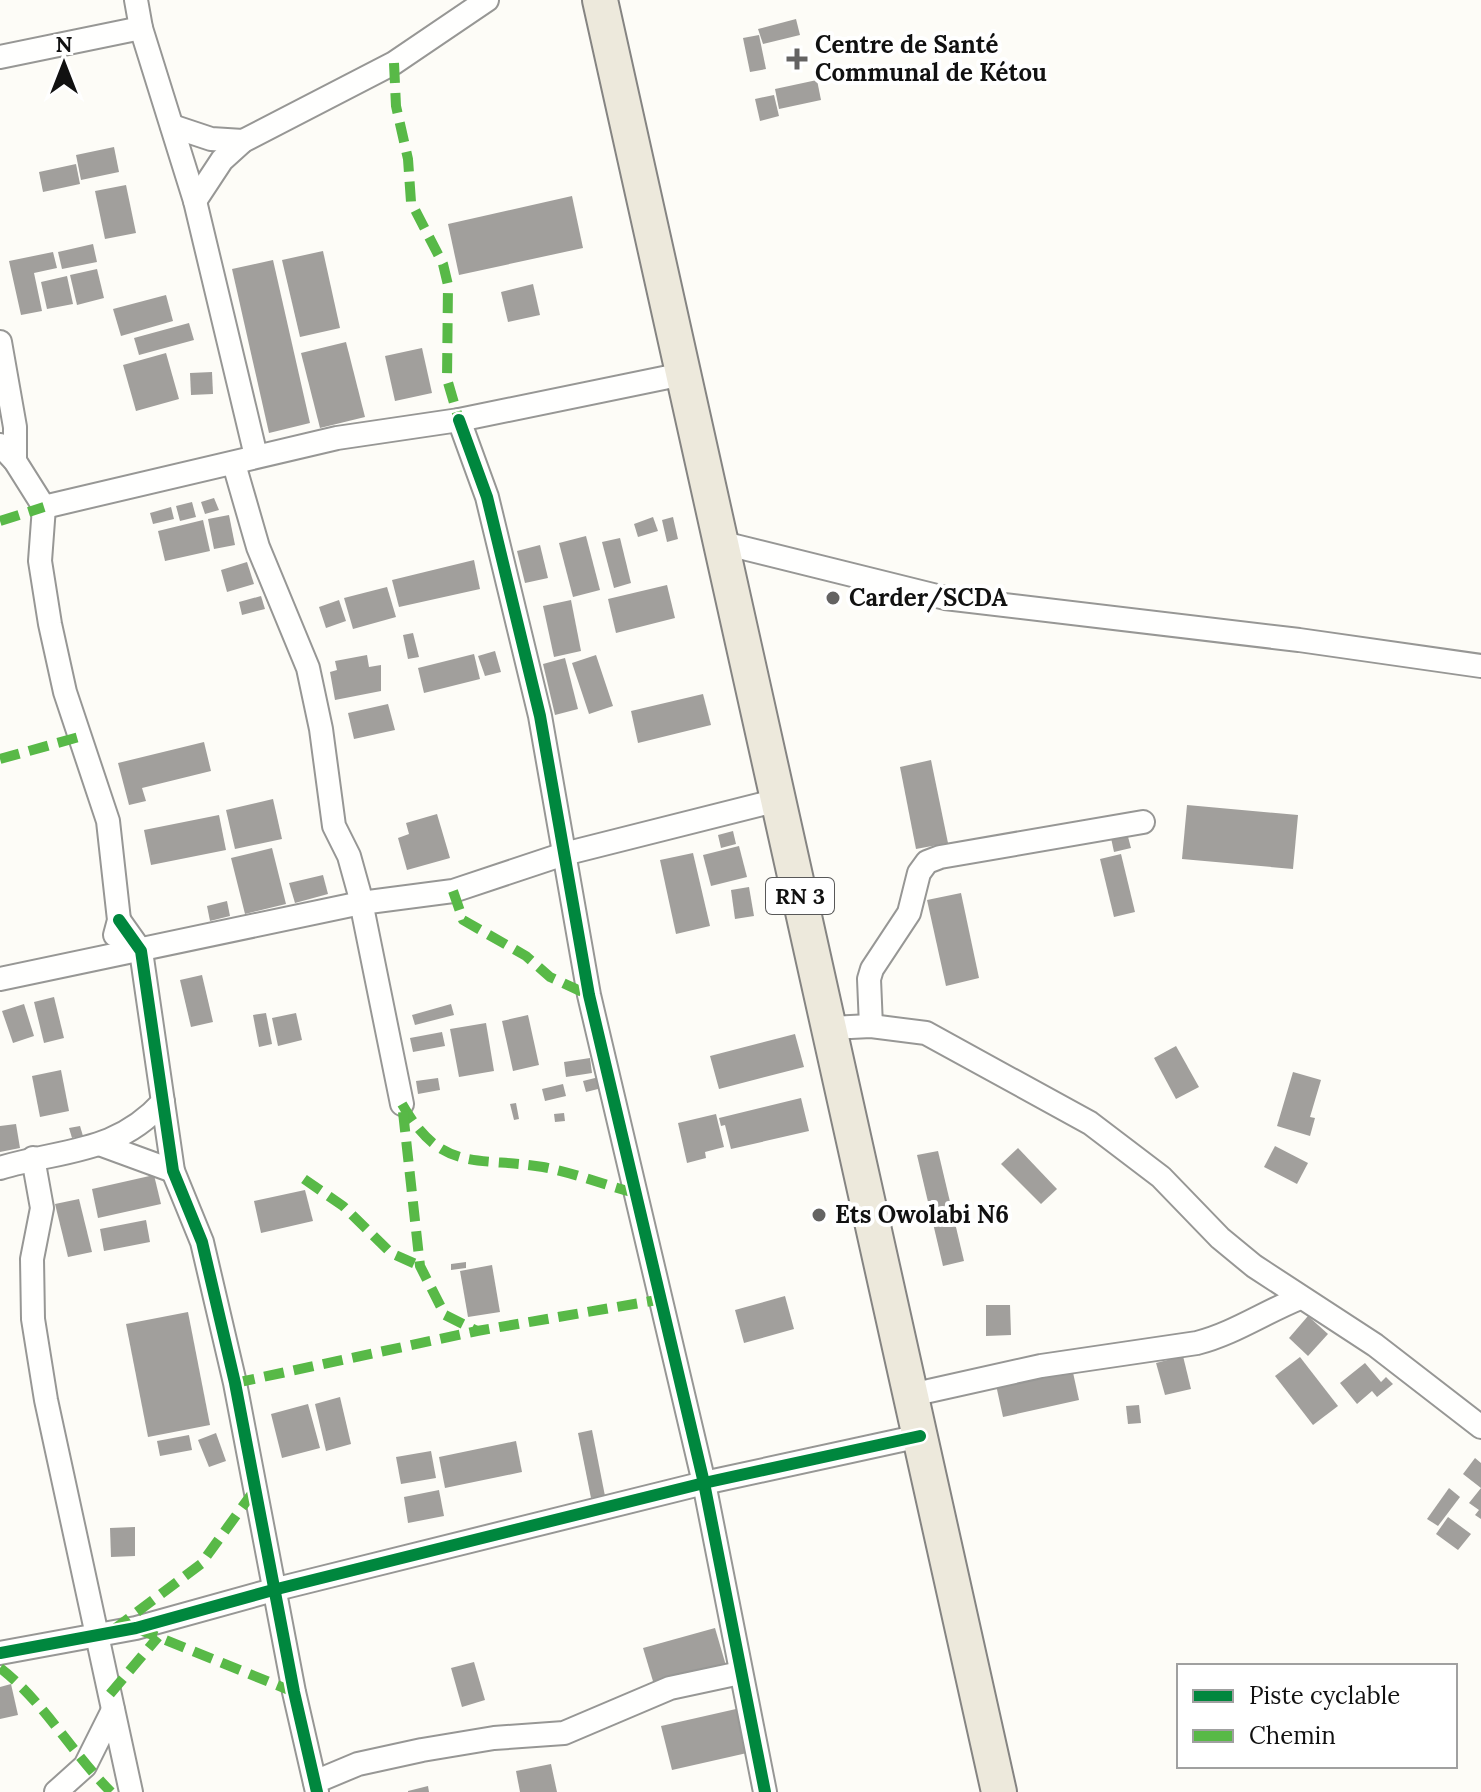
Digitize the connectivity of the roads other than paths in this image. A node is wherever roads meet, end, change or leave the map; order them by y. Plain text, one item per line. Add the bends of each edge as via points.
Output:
1 (136, 0) edge
2 (487, 0) edge
3 (600, 0) edge
4 (141, 28) junction
5 (0, 57) edge
6 (172, 126) junction
7 (243, 141) junction
8 (195, 201) junction
9 (0, 342) edge
10 (683, 374) junction
11 (459, 420) junction
12 (8, 453) edge
13 (256, 456) junction
14 (234, 464) junction
15 (44, 507) junction
16 (719, 542) junction
17 (1481, 666) edge
18 (778, 800) junction
19 (1143, 822) dead end
20 (564, 854) junction
21 (361, 903) junction
22 (119, 920) junction
23 (141, 951) junction
24 (102, 956) junction
25 (0, 979) edge
26 (871, 1026) junction
27 (830, 1028) junction
28 (163, 1102) junction
29 (402, 1104) dead end
30 (102, 1145) junction
31 (33, 1158) junction
32 (0, 1168) edge
33 (173, 1171) junction
34 (1300, 1298) junction
35 (911, 1395) junction
36 (1481, 1427) edge
37 (920, 1436) junction
38 (704, 1483) junction
39 (273, 1590) junction
40 (98, 1636) junction
41 (0, 1653) edge
42 (740, 1673) junction
43 (113, 1710) junction
44 (316, 1787) edge
45 (56, 1792) edge
46 (131, 1792) edge
47 (765, 1792) edge
48 (999, 1792) edge

1 - 4 street
2 - 7 street via 394,63
3 - 10 main road, RN 3
4 - 5 street
4 - 6 street
6 - 7 street via 211,139
6 - 8 street
7 - 8 street via 222,160
8 - 13 street
9 - 12 street via 15,427
10 - 11 street
10 - 16 main road, RN 3
11 - 13 street
11 - 20 street via 487,497 540,716
12 - 15 street
13 - 14 street
14 - 15 street
14 - 21 street via 258,547 308,668 334,826 349,856
15 - 22 street via 40,561 50,624 65,692 108,821
16 - 17 street via 945,598
16 - 18 main road, RN 3
18 - 20 street
18 - 27 main road, RN 3
19 - 26 street via 927,862 909,913 869,979
20 - 21 street via 453,891
20 - 38 street via 589,995
21 - 23 street
21 - 29 street
22 - 23 street
22 - 24 street
23 - 24 street
23 - 28 street
24 - 25 street
26 - 27 street
26 - 34 street via 926,1033 1090,1123 1161,1177 1242,1257
27 - 35 main road, RN 3
28 - 30 street via 132,1132
28 - 33 street
30 - 31 street
30 - 33 street
31 - 32 street
31 - 40 street via 42,1208 32,1259 33,1319
33 - 39 street via 202,1242 238,1398
34 - 35 street via 1222,1337 1041,1366
34 - 36 street via 1375,1345
35 - 37 main road, RN 3
37 - 38 street
37 - 48 main road, RN 3
38 - 39 street
38 - 42 street
39 - 40 street
39 - 44 street
40 - 41 street
40 - 43 street
42 - 44 street via 670,1688 564,1733 422,1750 358,1764
42 - 47 street
43 - 45 street via 85,1766
43 - 46 street

